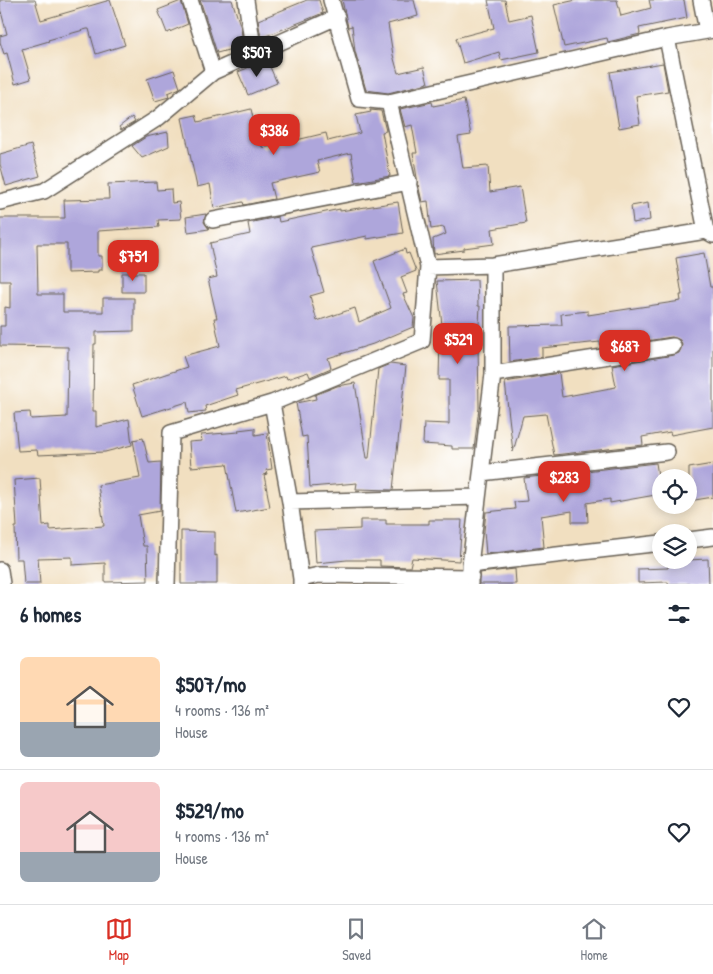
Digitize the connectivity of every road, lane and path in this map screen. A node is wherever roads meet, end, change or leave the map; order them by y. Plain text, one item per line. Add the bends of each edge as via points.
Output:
1 (190, 0) edge
2 (246, 0) edge
3 (331, 0) edge
4 (701, 0) edge
5 (337, 18) junction
6 (710, 30) edge
7 (667, 38) junction
8 (254, 54) junction
9 (213, 72) junction
10 (389, 102) junction
11 (409, 182) junction
12 (0, 202) edge
13 (213, 220) dead end
14 (709, 233) edge
15 (493, 266) junction
16 (428, 267) junction
17 (673, 346) dead end
18 (493, 374) junction
19 (272, 403) junction
20 (667, 452) dead end
21 (481, 473) junction
22 (478, 497) junction
23 (290, 502) junction
24 (713, 537) edge
25 (697, 539) edge
26 (652, 545) edge
27 (0, 570) edge
28 (470, 575) edge
29 (301, 581) edge
30 (2, 584) edge
31 (167, 584) edge

1 - 9 street
2 - 8 street
3 - 5 street
4 - 6 street
5 - 8 street
5 - 10 street via 359,99
6 - 7 street
7 - 10 street
7 - 14 street
8 - 9 street
9 - 12 street via 158,118 44,191
10 - 11 street
11 - 13 street
11 - 16 street
14 - 15 street
15 - 16 street
15 - 18 street
16 - 19 street via 422,341
17 - 18 street
18 - 21 street
19 - 23 street
19 - 31 street via 171,433
20 - 21 street
21 - 22 street
22 - 23 street
22 - 28 street
23 - 29 street
24 - 25 street
26 - 28 street
27 - 30 street
28 - 29 street via 318,575

